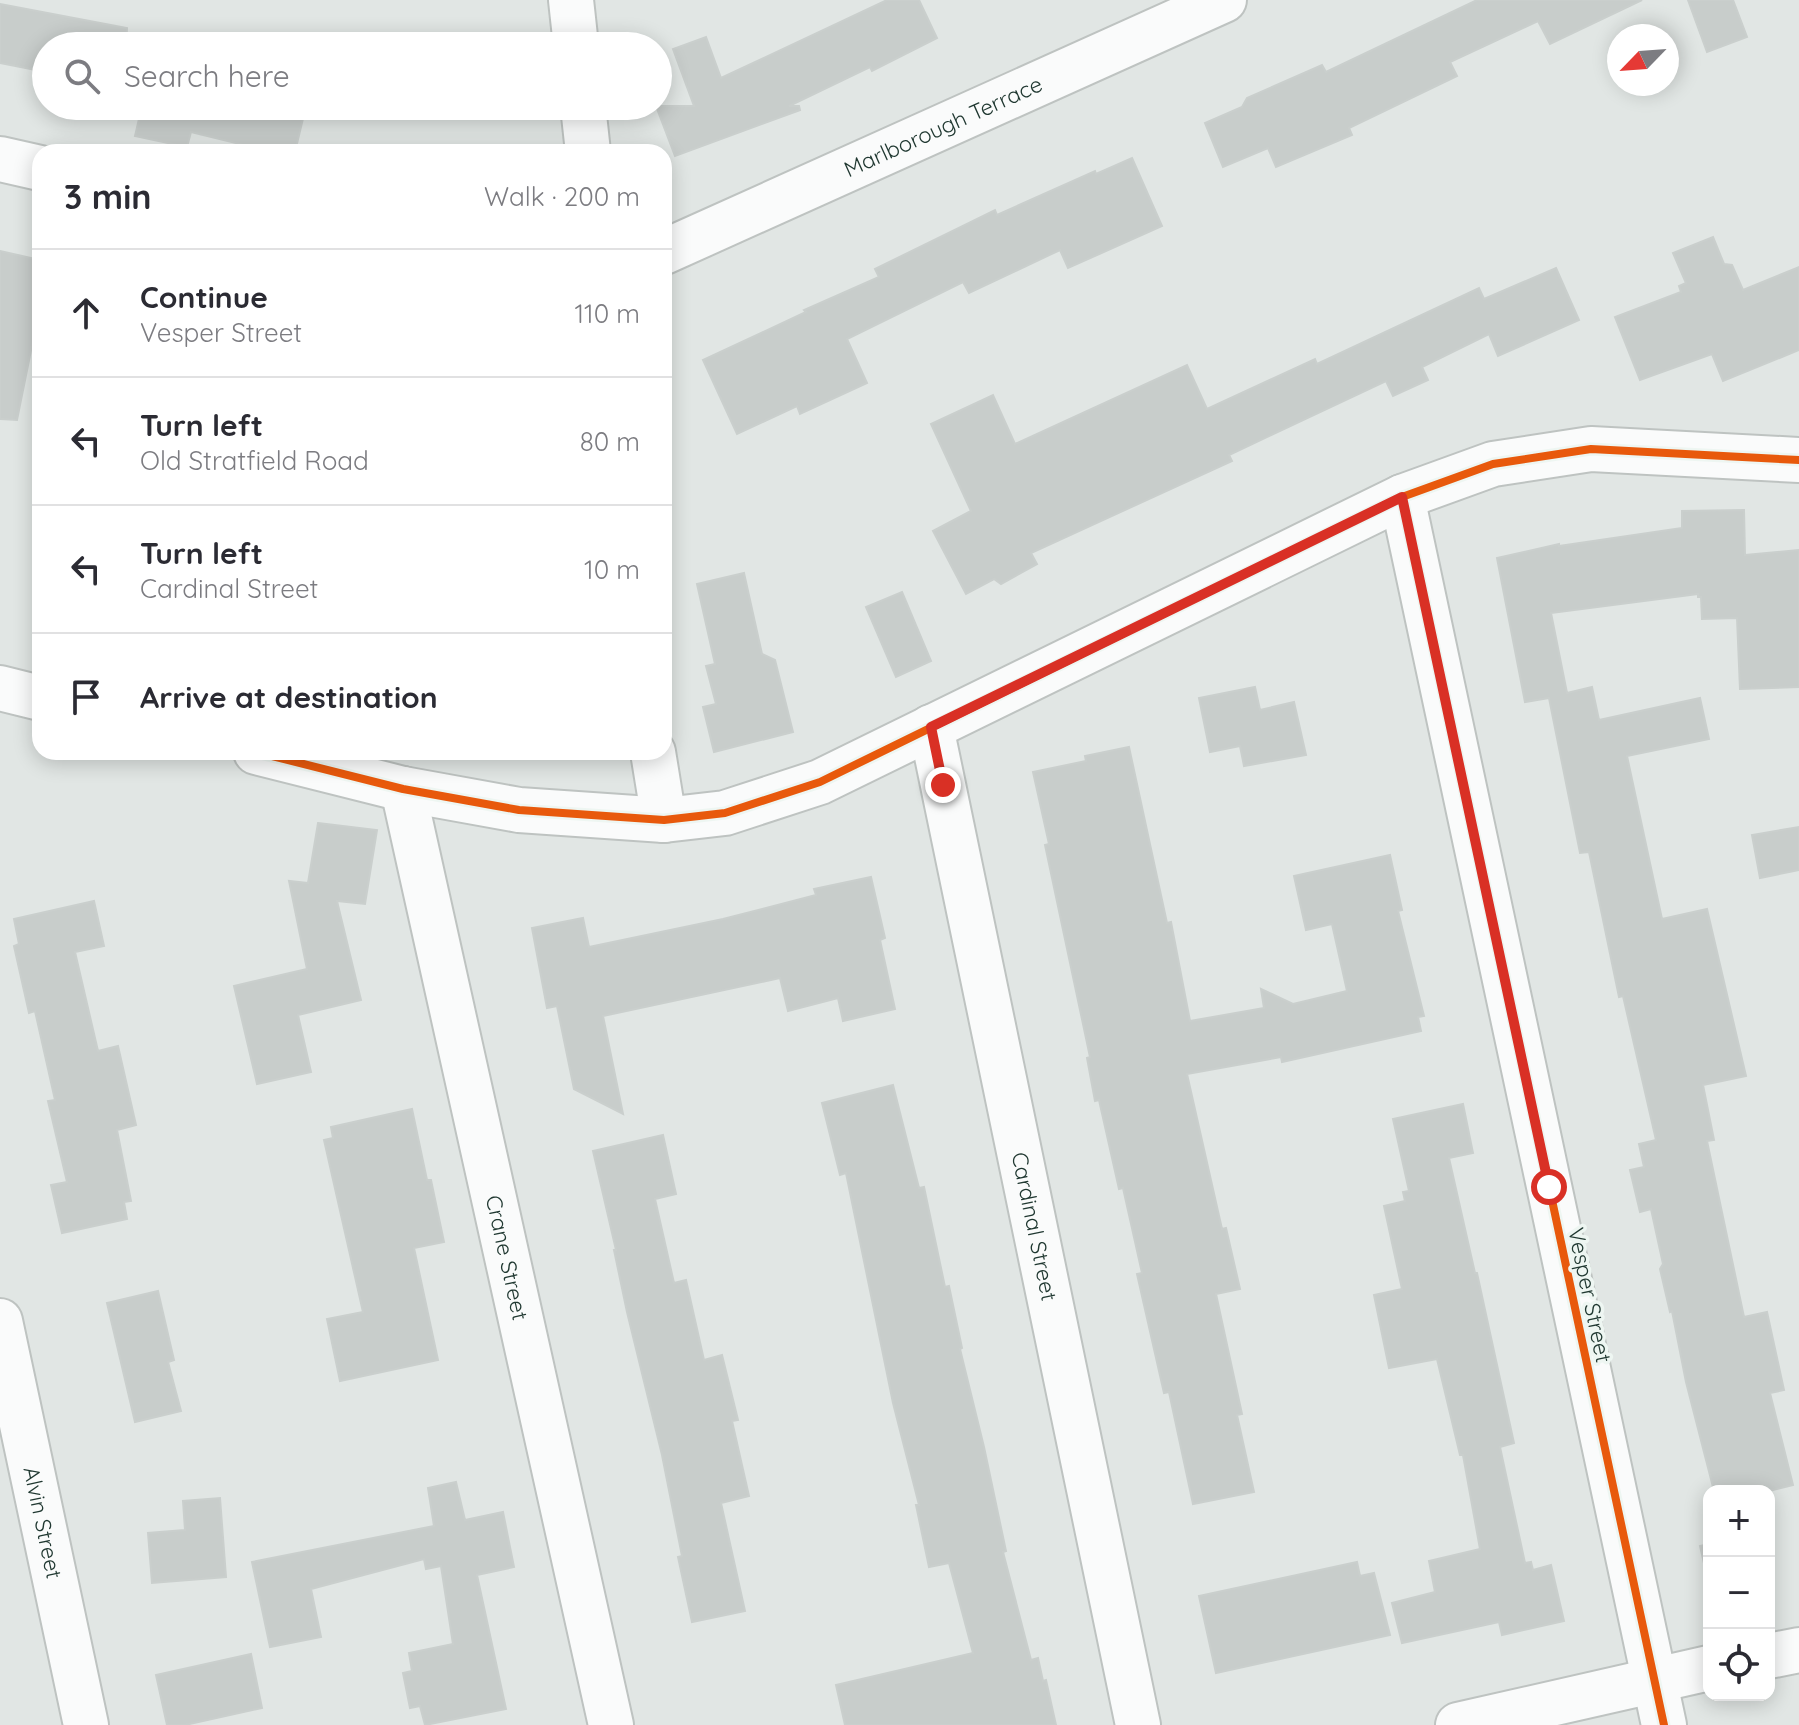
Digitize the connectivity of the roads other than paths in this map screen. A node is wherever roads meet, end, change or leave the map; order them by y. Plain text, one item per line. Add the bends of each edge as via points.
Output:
1 (571, 0) edge
2 (1224, 0) edge
3 (574, 32) edge
4 (585, 120) edge
5 (587, 144) edge
6 (0, 159) edge
7 (32, 166) edge
8 (672, 248) edge
9 (1799, 460) edge
10 (1402, 497) junction
11 (0, 688) edge
12 (32, 696) edge
13 (931, 727) junction
14 (288, 760) edge
15 (654, 760) edge
16 (403, 789) junction
17 (664, 820) junction
18 (0, 1321) edge
19 (1799, 1650) edge
20 (1775, 1655) edge
21 (1703, 1669) edge
22 (1655, 1679) junction
23 (86, 1725) edge
24 (611, 1725) edge
25 (1138, 1725) edge
26 (1458, 1725) edge
27 (1664, 1725) edge

1 - 3 street
2 - 8 street, Marlborough Terrace
4 - 5 street
6 - 7 street
9 - 10 street via 1591,449 1493,464
10 - 13 street
10 - 22 street, Vesper Street
11 - 12 street
13 - 17 street via 820,782 725,813
13 - 25 street, Cardinal Street
14 - 16 street
15 - 17 street
16 - 17 street via 519,810
16 - 24 street, Crane Street
18 - 23 street, Alvin Street
19 - 20 street
21 - 22 street
22 - 26 street
22 - 27 street, Vesper Street

